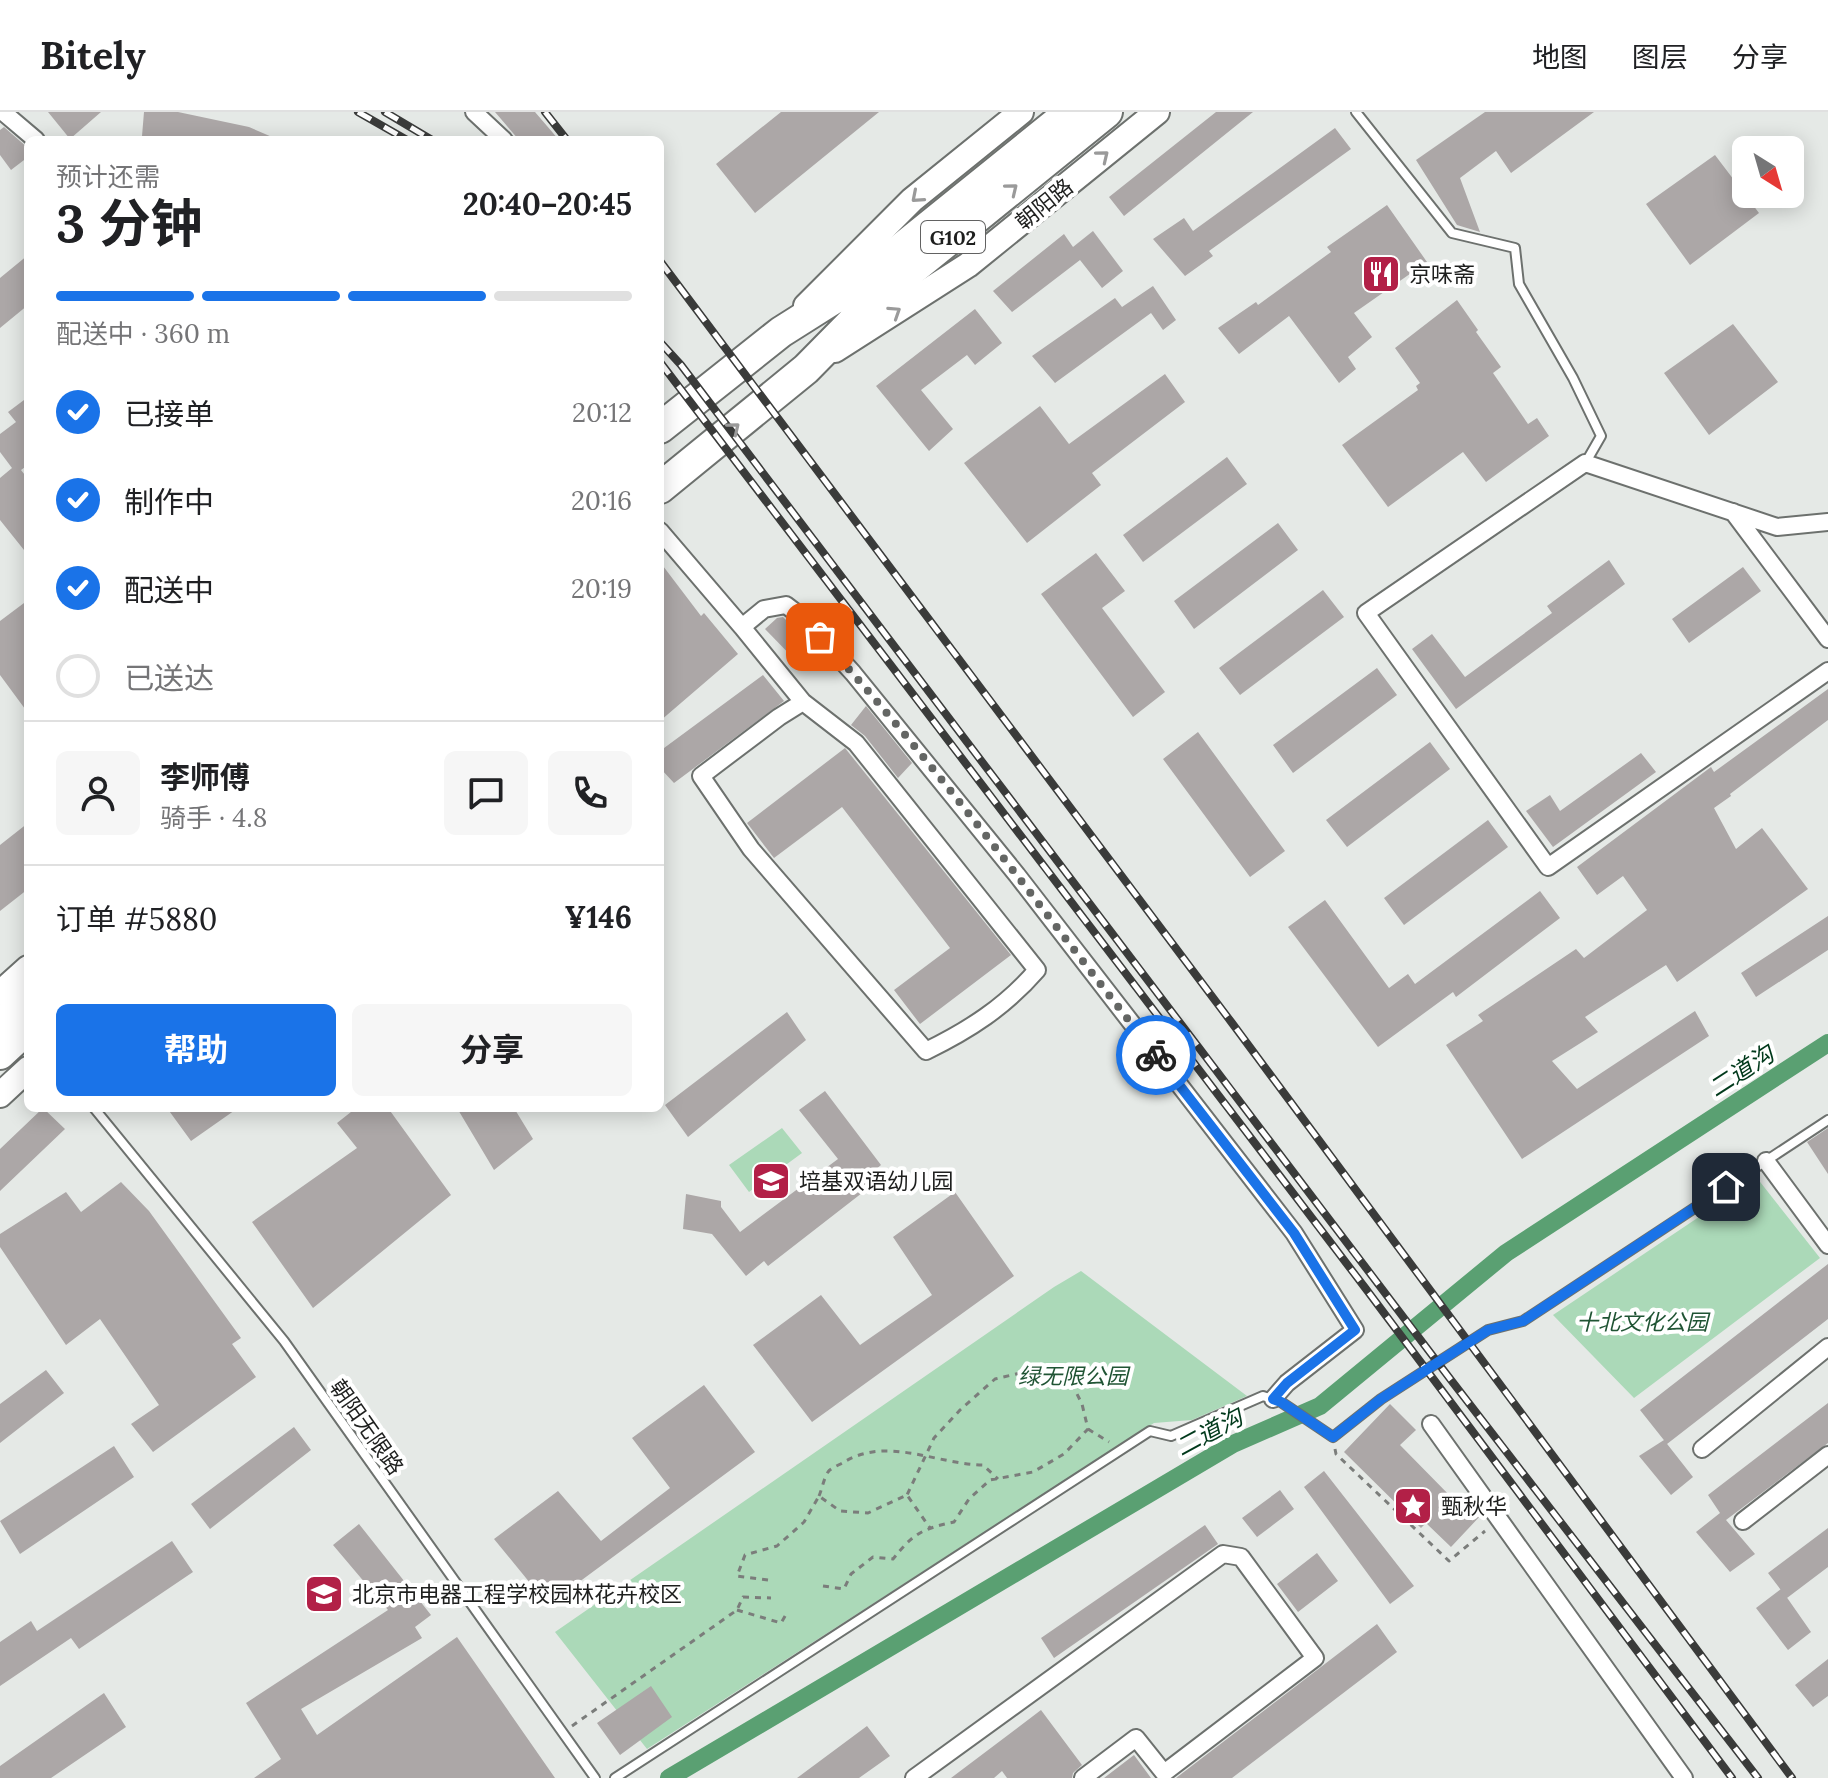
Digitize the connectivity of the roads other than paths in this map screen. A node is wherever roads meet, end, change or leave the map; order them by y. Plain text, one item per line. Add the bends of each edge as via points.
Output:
1 (3, 112) edge
2 (474, 112) edge
3 (1070, 112) edge
4 (1107, 112) edge
5 (1157, 112) edge
6 (1356, 112) edge
7 (1018, 113) edge
8 (31, 136) edge
9 (500, 136) edge
10 (781, 332) junction
11 (806, 369) junction
12 (664, 425) edge
13 (1585, 463) junction
14 (664, 485) edge
15 (1733, 512) junction
16 (1828, 522) edge
17 (664, 536) edge
18 (742, 627) junction
19 (1828, 639) edge
20 (1828, 671) edge
21 (803, 702) junction
22 (24, 972) edge
23 (0, 993) edge
24 (24, 1003) edge
25 (0, 1025) edge
26 (24, 1032) edge
27 (0, 1054) edge
28 (24, 1073) edge
29 (0, 1095) edge
30 (97, 1112) edge
31 (1828, 1120) edge
32 (1766, 1161) junction
33 (1828, 1245) edge
34 (1828, 1347) edge
35 (1277, 1401) junction
36 (1431, 1424) dead end
37 (1702, 1449) dead end
38 (1828, 1455) edge
39 (1743, 1521) dead end
40 (595, 1778) edge
41 (615, 1778) edge
42 (914, 1778) edge
43 (1083, 1778) edge
44 (1684, 1778) edge

1 - 8 street
2 - 9 street
3 - 10 highway, G102 via 857,284
11 -> 4 highway, 朝阳路 / G102 via 871,303
11 -> 5 street, 朝阳路 via 968,265
6 - 13 lane via 1452,233 1515,248 1519,284 1601,436
7 -> 10 street via 912,200
10 - 12 highway, G102
14 -> 11 highway, 朝阳路 / G102
13 - 15 street
13 - 20 street via 1366,613 1548,867
15 - 16 street via 1777,527
15 - 19 street
17 - 18 street
18 - 21 street
18 - 35 street via 764,609 786,605 803,618 1017,875 1294,1233 1355,1330 1287,1383
21 - 21 street via 856,743 1037,970 1015,996 965,1032 926,1051 751,849 701,776
22 - 23 street
24 - 25 highway
26 - 27 highway
28 - 29 street
30 - 40 lane, 朝阳无限路 via 284,1341
31 - 32 lane
32 - 33 street
32 - 35 lane via 1523,1321 1488,1330 1448,1355 1333,1437
34 - 37 street
35 - 41 lane via 1263,1396 1171,1436 1150,1431
36 - 44 street
38 - 39 street
42 - 43 street via 1223,1554 1241,1557 1315,1658 1164,1773 1136,1738

